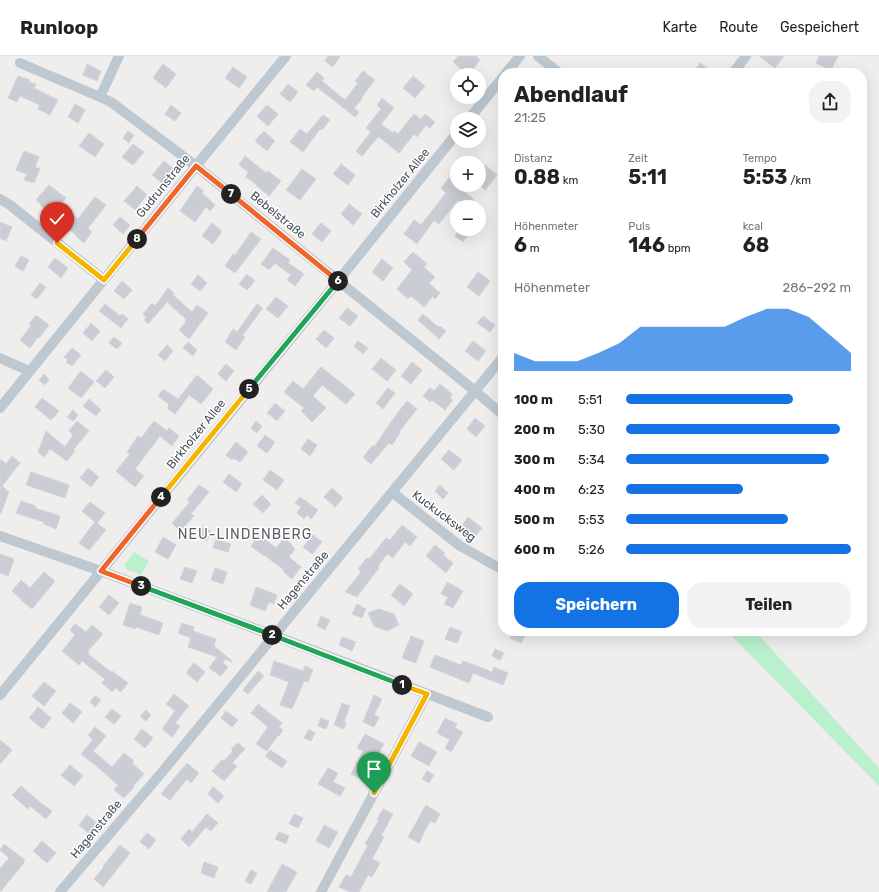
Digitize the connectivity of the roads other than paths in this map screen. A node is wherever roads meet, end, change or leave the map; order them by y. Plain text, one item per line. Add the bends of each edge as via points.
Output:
1 (119, 56) edge
2 (286, 56) edge
3 (520, 56) edge
4 (538, 56) edge
5 (746, 56) edge
6 (20, 63) dead end
7 (510, 68) edge
8 (553, 68) edge
9 (737, 68) edge
10 (498, 83) edge
11 (100, 97) junction
12 (475, 112) edge
13 (450, 143) edge
14 (196, 166) junction
15 (0, 200) edge
16 (104, 280) junction
17 (338, 281) junction
18 (0, 358) edge
19 (498, 363) edge
20 (30, 371) junction
21 (475, 390) junction
22 (0, 408) edge
23 (498, 411) edge
24 (392, 492) junction
25 (0, 536) edge
26 (498, 567) edge
27 (101, 571) junction
28 (273, 635) junction
29 (427, 694) junction
30 (0, 695) edge
31 (488, 717) dead end
32 (60, 892) edge
33 (321, 892) edge

1 - 11 street
2 - 14 street, Gudrunstraße
3 - 7 street
4 - 8 street
5 - 9 street
6 - 11 street, Bebelstraße
10 - 12 street
11 - 14 street, Bebelstraße via 111,102
13 - 17 street, Birkholzer Allee
14 - 16 street, Gudrunstraße
14 - 17 street, Bebelstraße
15 - 16 street
16 - 20 street, Gudrunstraße
17 - 21 street, Bebelstraße
17 - 27 street, Birkholzer Allee
18 - 20 street
19 - 21 street, Hagenstraße
20 - 22 street, Gudrunstraße
21 - 23 street, Bebelstraße
21 - 24 street, Hagenstraße
24 - 26 street, Kuckucksweg via 460,546
24 - 28 street, Hagenstraße
25 - 27 street
27 - 28 street
27 - 30 street, Birkholzer Allee
28 - 29 street
28 - 32 street, Hagenstraße via 163,771
29 - 31 street
29 - 33 street

